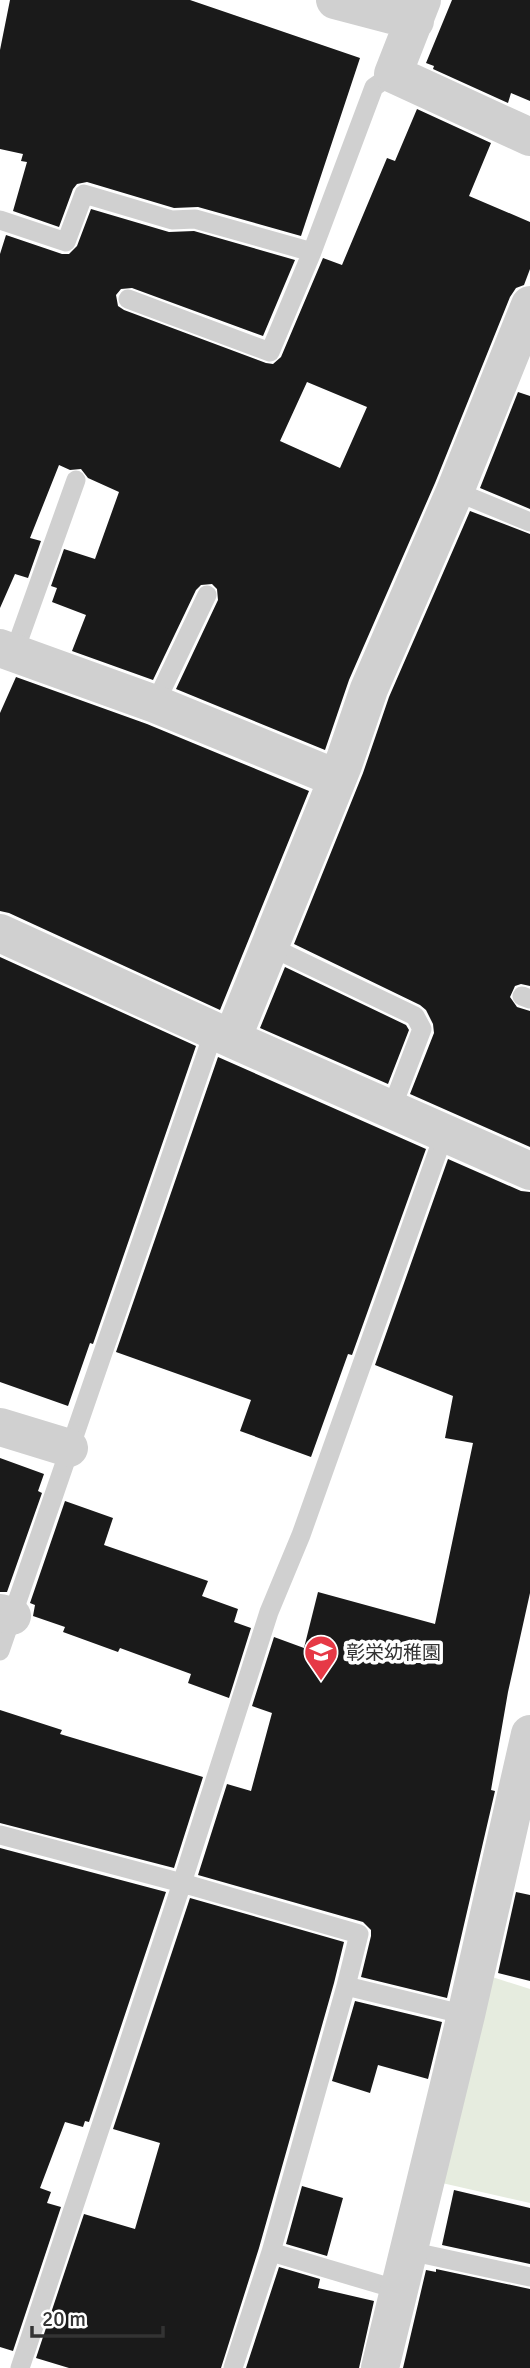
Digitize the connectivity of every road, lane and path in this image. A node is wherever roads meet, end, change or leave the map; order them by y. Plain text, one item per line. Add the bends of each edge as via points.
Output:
1 (335, 0) edge
2 (418, 10) edge
3 (393, 74) junction
4 (530, 137) edge
5 (0, 220) edge
6 (312, 252) junction
7 (128, 299) dead end
8 (530, 305) edge
9 (518, 370) edge
10 (76, 480) dead end
11 (455, 491) junction
12 (530, 522) edge
13 (206, 595) dead end
14 (6, 656) edge
15 (155, 704) junction
16 (336, 778) junction
17 (0, 933) edge
18 (269, 946) junction
19 (223, 1035) junction
20 (391, 1110) junction
21 (443, 1134) junction
22 (530, 1171) edge
23 (0, 1427) edge
24 (69, 1448) junction
25 (4, 1627) edge
26 (530, 1734) edge
27 (0, 1835) edge
28 (182, 1883) junction
29 (346, 1986) junction
30 (466, 2015) junction
31 (409, 2251) junction
32 (271, 2252) junction
33 (530, 2277) edge
34 (399, 2290) junction
35 (20, 2368) edge
36 (233, 2368) edge
37 (380, 2368) edge

1 - 2 street
2 - 3 street
3 - 4 street
3 - 6 lane via 374,87
5 - 6 lane via 66,242 83,194
6 - 7 lane via 270,352
8 - 9 street
9 - 11 street
10 - 14 lane
11 - 12 lane
11 - 16 street via 369,689
13 - 15 lane
14 - 15 street
15 - 16 street
16 - 18 street
17 - 19 street
18 - 19 street
18 - 20 lane via 415,1016 422,1029
19 - 20 street
19 - 24 lane
20 - 21 street
21 - 22 street
21 - 28 lane via 301,1535 269,1612
23 - 24 street
24 - 25 lane
26 - 30 street
27 - 28 lane
28 - 29 lane via 359,1934
28 - 35 lane
29 - 30 lane
29 - 32 lane
30 - 31 street
31 - 33 lane
31 - 34 street
32 - 34 lane
32 - 36 lane
34 - 37 street

